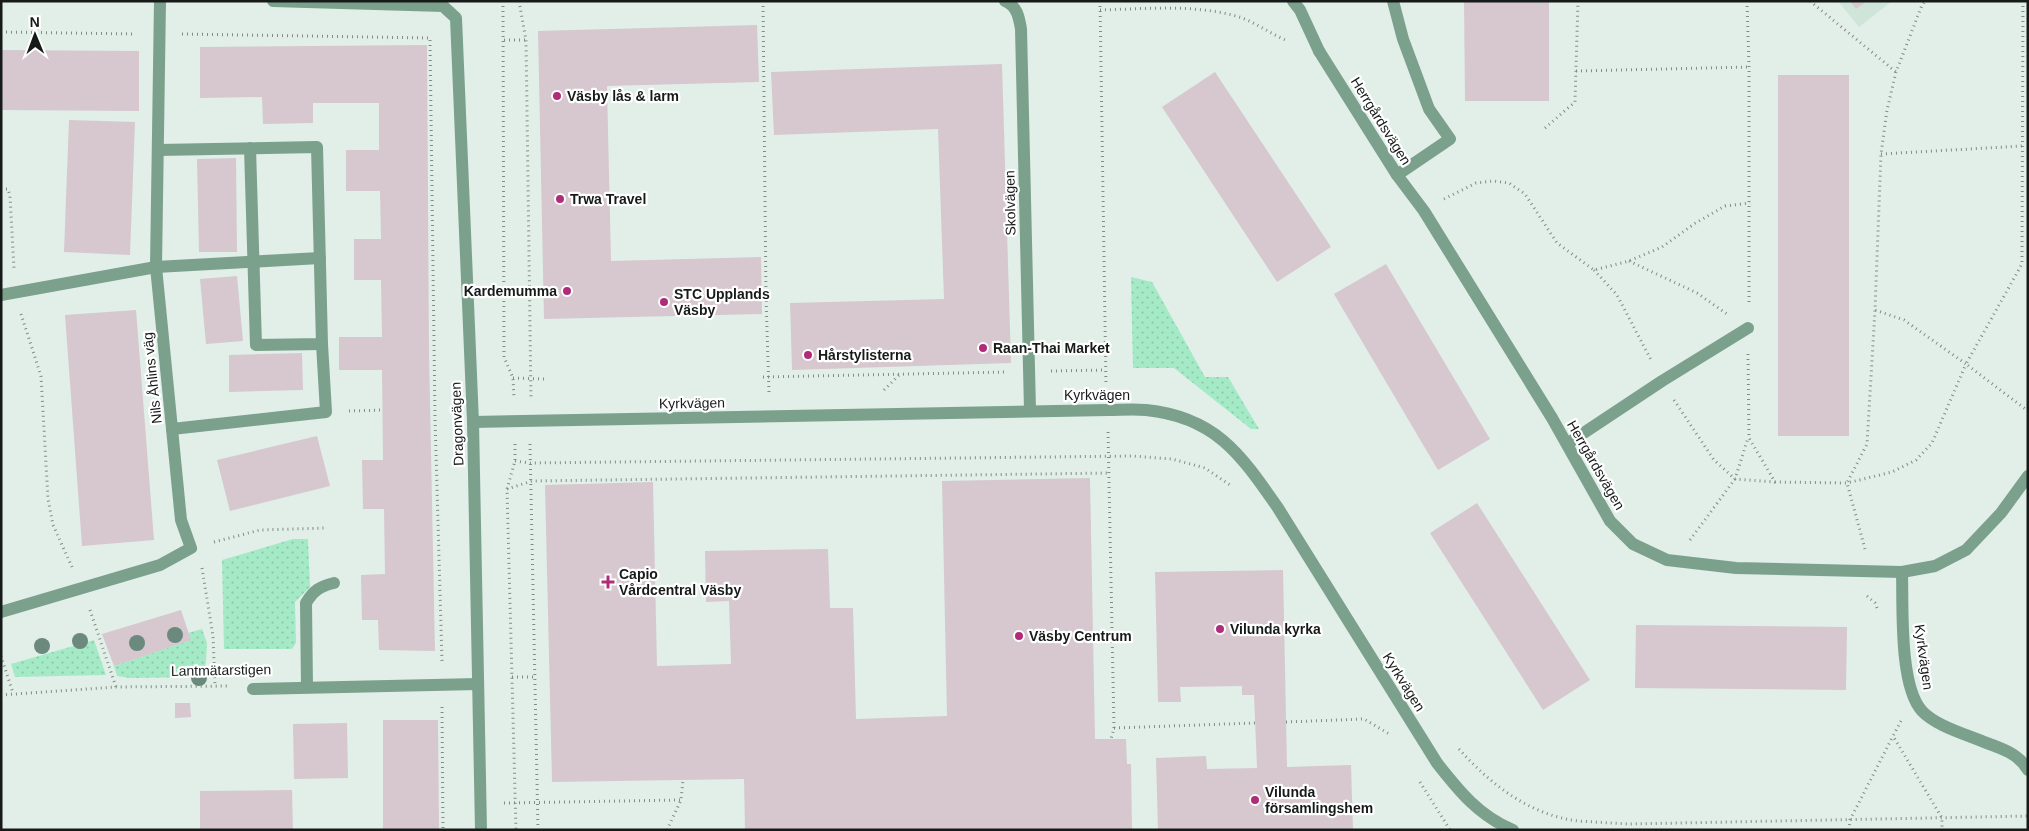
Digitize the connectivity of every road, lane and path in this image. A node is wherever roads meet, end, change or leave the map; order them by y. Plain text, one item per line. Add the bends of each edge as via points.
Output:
1 (160, 1) edge
2 (273, 1) edge
3 (503, 1) edge
4 (519, 1) edge
5 (763, 1) edge
6 (1100, 1) edge
7 (1293, 1) edge
8 (1393, 1) edge
9 (1578, 1) edge
10 (1747, 1) edge
11 (1810, 1) edge
12 (1925, 1) edge
13 (2023, 1) edge
14 (1011, 2) edge
15 (1100, 10) junction
16 (1, 32) edge
17 (160, 34) junction
18 (504, 40) junction
19 (526, 40) junction
20 (1319, 52) junction
21 (1749, 67) junction
22 (1576, 71) junction
23 (1896, 72) junction
24 (1545, 128) dead end
25 (2022, 146) junction
26 (250, 148) junction
27 (158, 150) junction
28 (1881, 154) junction
29 (1397, 175) junction
30 (1, 189) edge
31 (1750, 203) junction
32 (2023, 208) junction
33 (1424, 210) junction
34 (2028, 212) edge
35 (320, 258) junction
36 (253, 261) junction
37 (1629, 261) junction
38 (2028, 261) edge
39 (2022, 264) junction
40 (156, 267) junction
41 (15, 293) junction
42 (1, 295) edge
43 (1875, 310) junction
44 (1748, 328) junction
45 (322, 344) junction
46 (1966, 364) junction
47 (1106, 370) junction
48 (1029, 371) junction
49 (900, 374) junction
50 (763, 377) dead end
51 (769, 377) junction
52 (530, 379) junction
53 (545, 379) dead end
54 (769, 394) dead end
55 (880, 395) dead end
56 (382, 410) dead end
57 (430, 410) dead end
58 (435, 410) junction
59 (1030, 410) junction
60 (1108, 410) junction
61 (2028, 411) edge
62 (326, 412) junction
63 (531, 421) junction
64 (473, 422) junction
65 (172, 429) junction
66 (1748, 438) junction
67 (1567, 444) junction
68 (1109, 455) junction
69 (515, 461) dead end
70 (530, 463) junction
71 (1110, 473) junction
72 (2028, 476) edge
73 (532, 481) junction
74 (1846, 483) junction
75 (1236, 489) dead end
76 (326, 528) dead end
77 (1688, 543) dead end
78 (191, 548) junction
79 (1865, 552) dead end
80 (1902, 572) junction
81 (334, 583) dead end
82 (82, 588) junction
83 (1, 612) edge
84 (1, 656) edge
85 (442, 670) dead end
86 (512, 677) junction
87 (535, 677) junction
88 (442, 684) junction
89 (478, 684) junction
90 (234, 686) dead end
91 (116, 687) junction
92 (215, 687) junction
93 (307, 687) junction
94 (253, 689) dead end
95 (13, 694) junction
96 (1, 695) edge
97 (1902, 718) dead end
98 (1286, 722) dead end
99 (1255, 723) dead end
100 (1114, 728) junction
101 (1388, 729) dead end
102 (1893, 736) junction
103 (1111, 739) dead end
104 (1456, 746) dead end
105 (2028, 770) edge
106 (1416, 776) dead end
107 (682, 780) dead end
108 (681, 800) junction
109 (538, 801) junction
110 (515, 802) junction
111 (481, 803) junction
112 (2028, 816) edge
113 (1942, 818) junction
114 (1850, 820) junction
115 (443, 830) edge
116 (481, 830) edge
117 (516, 830) edge
118 (538, 830) edge
119 (666, 830) edge
120 (1450, 830) edge
121 (1513, 830) edge
122 (1849, 830) edge
123 (1942, 830) edge

1 - 17 street, Nils Åhlins väg
2 - 64 street, Dragonvägen via 443,6 456,18
3 - 18 path
4 - 19 path
5 - 51 path
6 - 15 path
7 - 20 street, Herrgårdsvägen
8 - 29 street via 1402,39 1429,109 1450,139
9 - 22 path
10 - 21 path
11 - 23 path
12 - 23 path
13 - 25 path
14 - 48 street, Skolvägen via 1019,15 1021,29
15 - 20 path via 1190,8 1237,16 1275,36
15 - 47 path
16 - 17 path
17 - 27 street, Nils Åhlins väg
17 - 58 path via 430,38
18 - 19 path
18 - 52 path via 504,357 513,378
19 - 52 path
20 - 29 street, Herrgårdsvägen
21 - 22 path
21 - 31 path
22 - 24 path via 1575,102
23 - 28 path
25 - 28 path
25 - 32 path
26 - 27 street
26 - 35 street via 317,147
26 - 36 street
27 - 40 street, Nils Åhlins väg
28 - 43 path
29 - 33 street, Herrgårdsvägen
30 - 41 path via 8,189 10,196
31 - 37 path via 1725,206 1662,247
31 - 44 path
32 - 34 path
32 - 39 path
33 - 37 path via 1476,183 1509,183 1525,194 1558,243 1594,270
33 - 67 street, Herrgårdsvägen
35 - 36 street
35 - 45 street
36 - 40 street
36 - 45 street via 256,345
37 - 44 path via 1697,293
38 - 39 path
39 - 46 path
40 - 41 street
40 - 65 street, Nils Åhlins väg
41 - 42 street
41 - 82 path via 41,376 48,499 53,525
43 - 46 path via 1904,320
43 - 74 path via 1867,444
44 - 66 path
44 - 67 street via 1662,380
45 - 62 street
46 - 61 path
46 - 74 path via 1932,443 1916,460 1892,472
47 - 48 path
47 - 60 path
48 - 49 path
48 - 59 street, Skolvägen
49 - 51 path
49 - 55 path
50 - 51 path
51 - 54 path
52 - 53 path
52 - 63 path
56 - 62 path
57 - 58 path
58 - 85 path
59 - 60 street, Kyrkvägen
59 - 63 street, Kyrkvägen
60 - 68 path
60 - 121 street, Kyrkvägen via 1146,410 1178,416 1209,428 1228,444 1250,467 1278,508 1437,763 1464,796 1495,822
62 - 65 street
63 - 64 street, Kyrkvägen
63 - 70 path
64 - 89 street, Dragonvägen
65 - 78 street, Nils Åhlins väg via 181,520
66 - 74 path via 1775,482
66 - 77 path via 1736,479
67 - 80 street, Herrgårdsvägen via 1610,521 1633,544 1667,560 1736,568
68 - 70 path
68 - 71 path
68 - 75 path via 1172,459 1205,468
69 - 70 path
70 - 73 path
71 - 73 path
71 - 100 path
72 - 80 street, Herrgårdsvägen via 2001,513 1966,550 1935,566
73 - 86 path via 508,489
73 - 87 path
74 - 79 path
76 - 78 path via 260,530
78 - 82 street via 160,565
78 - 92 path via 203,568 213,636
80 - 105 street, Kyrkvägen via 1904,643 1911,692 1922,711 1945,726 2005,750 2023,761
81 - 93 street via 313,593 306,603
82 - 83 street
82 - 91 path
84 - 95 path
86 - 87 path
86 - 110 path
87 - 109 path
88 - 89 street, Lantmätarstigen
88 - 93 street, Lantmätarstigen
88 - 115 path
89 - 111 street, Dragonvägen
90 - 92 path, Lantmätarstigen
91 - 92 path, Lantmätarstigen
91 - 95 path, Lantmätarstigen
93 - 94 street, Lantmätarstigen
95 - 96 path, Lantmätarstigen
97 - 102 path
98 - 101 path via 1364,719 1394,737
99 - 100 path
100 - 103 path
102 - 113 path
102 - 114 path
104 - 114 path via 1479,771 1513,798 1540,811 1576,820 1628,824
106 - 120 path
107 - 108 path
108 - 109 path
108 - 119 path
109 - 110 path
109 - 118 path
110 - 111 path
110 - 117 path
111 - 116 street, Dragonvägen
112 - 113 path
113 - 114 path
113 - 123 path
114 - 122 path

